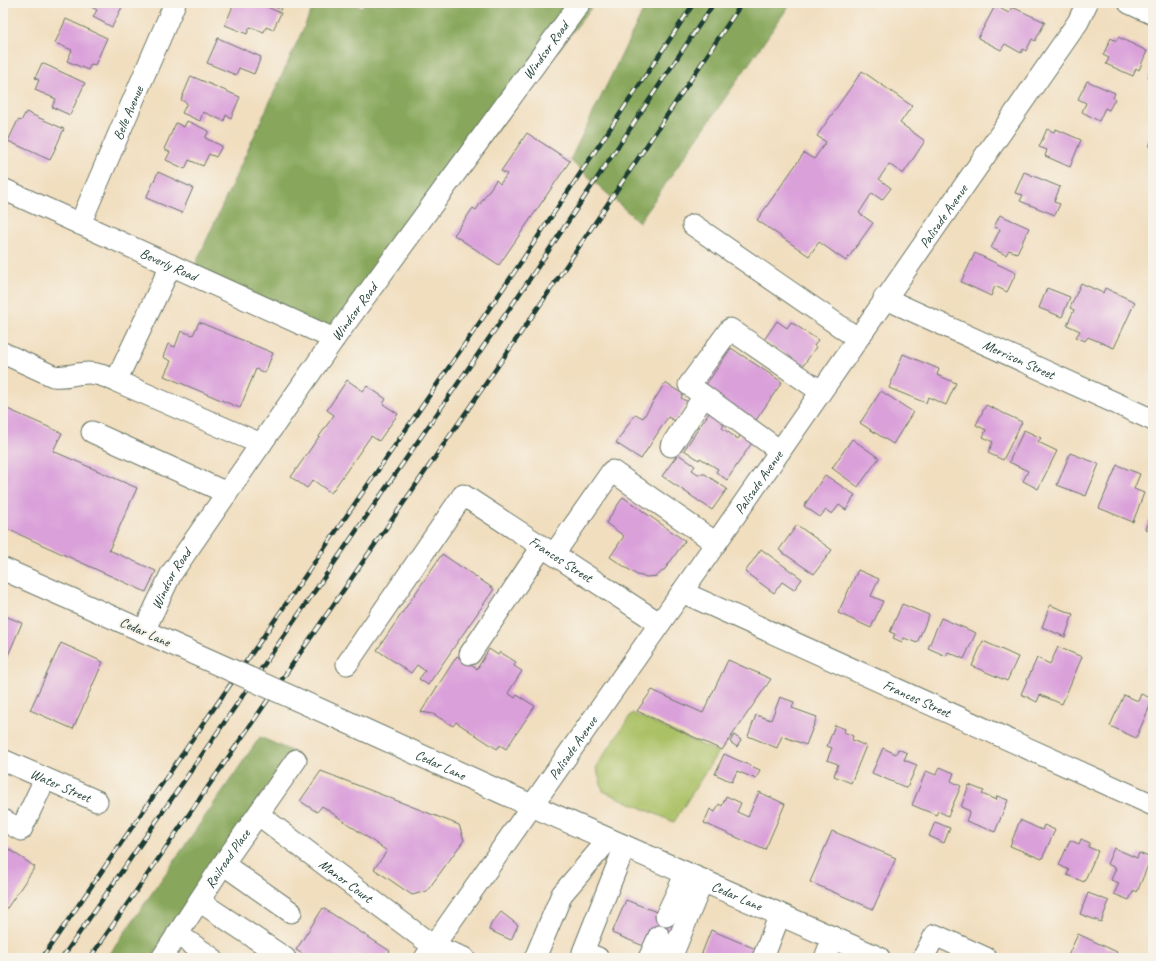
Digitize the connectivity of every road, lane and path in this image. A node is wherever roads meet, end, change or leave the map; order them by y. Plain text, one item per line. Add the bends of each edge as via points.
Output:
1 (176, 3) edge
2 (580, 3) edge
3 (1087, 3) edge
4 (1128, 3) edge
5 (1153, 14) edge
6 (3, 189) edge
7 (80, 224) junction
8 (693, 225) dead end
9 (171, 264) junction
10 (884, 298) junction
11 (857, 338) junction
12 (334, 339) junction
13 (3, 353) edge
14 (116, 382) junction
15 (820, 391) junction
16 (704, 396) junction
17 (1153, 420) edge
18 (92, 432) dead end
19 (261, 444) junction
20 (671, 446) dead end
21 (780, 450) junction
22 (227, 493) junction
23 (716, 543) junction
24 (548, 550) junction
25 (3, 569) edge
26 (682, 592) junction
27 (659, 623) junction
28 (144, 631) junction
29 (470, 654) dead end
30 (347, 664) dead end
31 (3, 760) edge
32 (296, 760) dead end
33 (45, 779) junction
34 (97, 801) dead end
35 (1153, 804) edge
36 (532, 805) junction
37 (259, 815) junction
38 (3, 820) edge
39 (617, 842) junction
40 (223, 864) junction
41 (694, 876) junction
42 (199, 901) junction
43 (291, 912) dead end
44 (780, 914) junction
45 (666, 916) dead end
46 (177, 934) junction
47 (659, 936) dead end
48 (833, 937) junction
49 (429, 952) edge
50 (162, 958) edge
51 (212, 958) edge
52 (286, 958) edge
53 (464, 958) edge
54 (535, 958) edge
55 (598, 958) edge
56 (649, 958) edge
57 (671, 958) edge
58 (763, 958) edge
59 (825, 958) edge
60 (879, 958) edge
61 (923, 958) edge
62 (986, 958) edge

1 - 7 street, Belle Avenue
2 - 12 street, Windsor Road
3 - 10 street, Palisade Avenue via 1078,22
4 - 5 street
6 - 7 street, Beverly Road
7 - 9 street, Beverly Road
8 - 11 street
9 - 12 street, Beverly Road
9 - 14 street
10 - 11 street, Palisade Avenue
10 - 17 street, Merrison Street
11 - 15 street, Palisade Avenue
12 - 19 street, Windsor Road
13 - 14 street via 53,376 88,373
14 - 19 street
15 - 16 street via 730,329 689,386
15 - 21 street, Palisade Avenue
16 - 20 street
16 - 21 street
18 - 22 street
19 - 22 street, Windsor Road
21 - 23 street, Palisade Avenue
22 - 28 street, Windsor Road via 171,574
23 - 24 street via 612,471
23 - 26 street, Palisade Avenue
24 - 27 street, Frances Street
24 - 29 street
24 - 30 street, Frances Street via 463,496
25 - 28 main road, Cedar Lane
26 - 27 street, Palisade Avenue
26 - 35 street, Frances Street
27 - 36 street, Palisade Avenue
28 - 36 main road, Cedar Lane, bridge
31 - 33 street, Water Street
32 - 37 street, Railroad Place
33 - 34 street, Water Street
33 - 38 street via 21,830
36 - 39 main road, Cedar Lane
36 - 49 street, Palisade Avenue
37 - 40 street, Railroad Place
37 - 49 street, Manor Court
39 - 41 main road, Cedar Lane
39 - 54 street via 562,894
39 - 55 street via 582,952
40 - 42 street, Railroad Place
40 - 43 street
41 - 44 main road, Cedar Lane
41 - 45 street
41 - 57 street
42 - 46 street, Railroad Place
42 - 52 street
44 - 48 main road, Cedar Lane
44 - 58 street
46 - 50 street, Railroad Place
46 - 51 street
47 - 56 street
48 - 59 street
48 - 60 main road, Cedar Lane
49 - 53 street, Manor Court
61 - 62 street via 935,936

